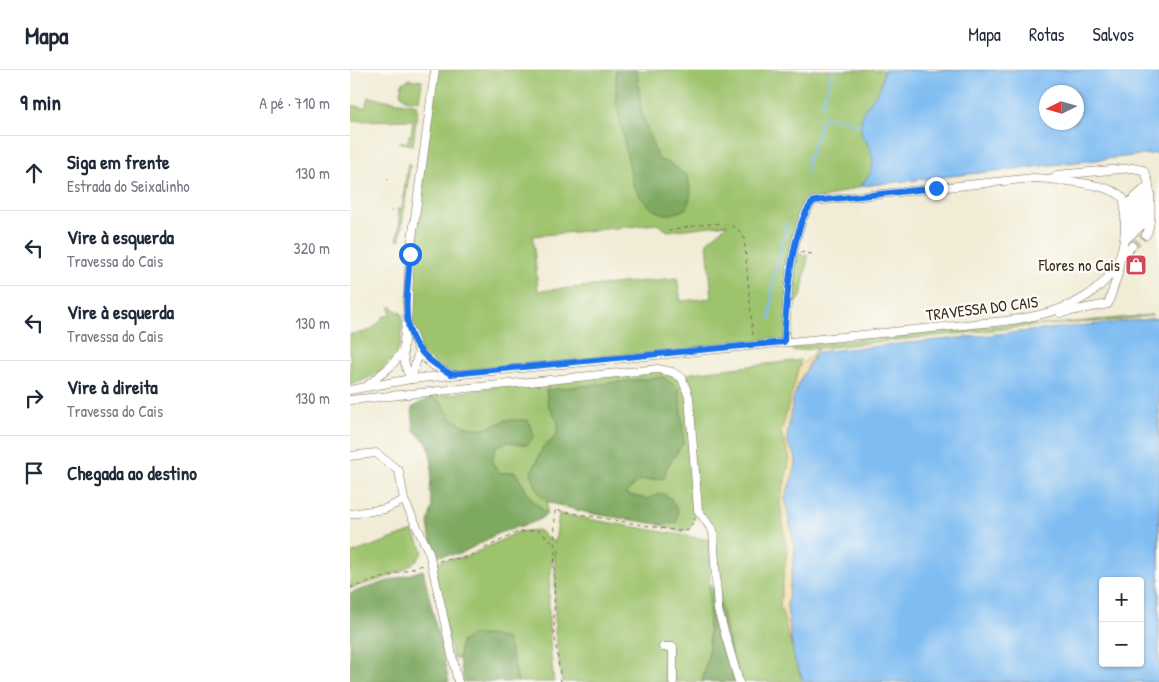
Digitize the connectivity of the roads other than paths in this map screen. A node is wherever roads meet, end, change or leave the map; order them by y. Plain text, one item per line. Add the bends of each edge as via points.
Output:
1 (435, 70) edge
2 (1033, 178) junction
3 (1150, 194) junction
4 (1125, 210) junction
5 (1149, 215) junction
6 (1125, 223) junction
7 (1124, 231) junction
8 (1146, 235) tunnel mouth
9 (1124, 241) junction
10 (1132, 246) tunnel mouth
11 (1120, 258) junction
12 (1026, 318) junction
13 (407, 323) junction
14 (784, 342) junction
15 (402, 352) junction
16 (418, 352) junction
17 (451, 374) junction
18 (411, 379) junction
19 (367, 386) junction
20 (350, 390) edge
21 (350, 400) edge
22 (350, 456) edge
23 (404, 500) junction
24 (350, 514) edge
25 (663, 647) dead end
26 (458, 682) edge
27 (673, 682) edge
28 (739, 682) edge

1 - 13 street via 410,254
2 - 3 street via 1139,168 1147,175
2 - 4 street via 1064,179 1110,190 1121,195
2 - 14 street via 814,201 805,213 795,250
3 - 4 street
3 - 5 street
3 - 6 street
4 - 6 street, TRAVESSA DO CAIS
5 - 7 street
5 - 8 street
5 - 9 street
6 - 7 street, TRAVESSA DO CAIS
7 - 9 street, TRAVESSA DO CAIS
9 - 11 street, TRAVESSA DO CAIS
10 - 11 street
11 - 12 street, TRAVESSA DO CAIS via 1090,296 1065,308
11 - 12 street via 1108,304
12 - 14 street, TRAVESSA DO CAIS
13 - 15 street
13 - 16 street
14 - 17 street, TRAVESSA DO CAIS
15 - 18 street
15 - 19 street
16 - 17 street via 432,365
16 - 18 street
17 - 18 street, TRAVESSA DO CAIS
18 - 19 street, TRAVESSA DO CAIS
19 - 20 street, TRAVESSA DO CAIS
21 - 28 street via 658,369 682,378 689,397 698,510 713,531 718,610
22 - 23 street via 376,453 399,471
23 - 24 street via 385,509
23 - 26 street via 431,562
25 - 27 street via 673,647

